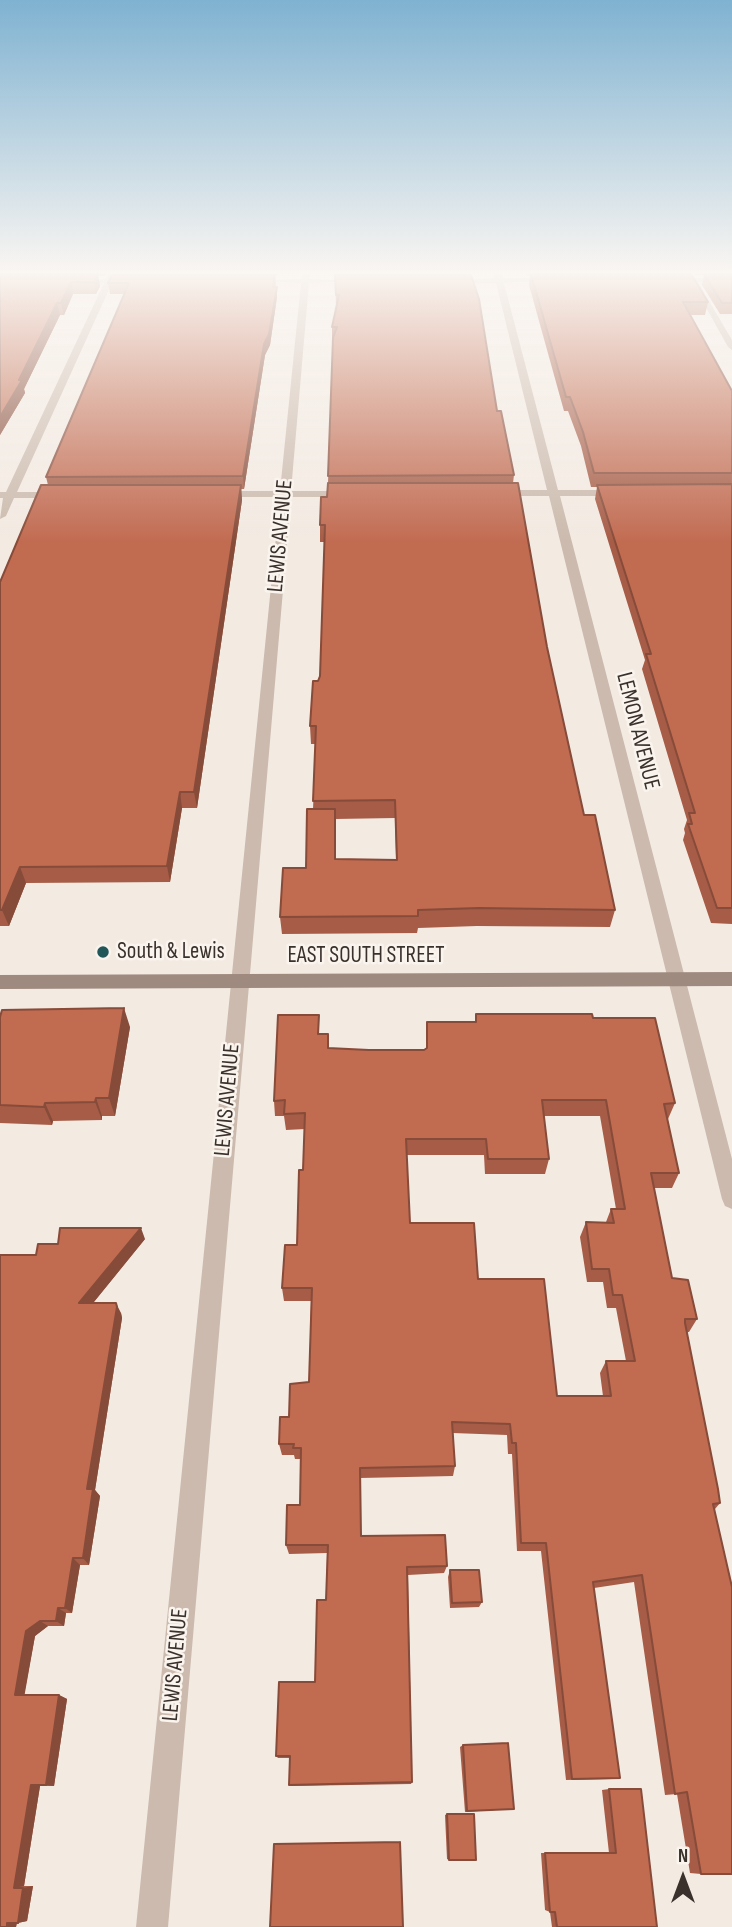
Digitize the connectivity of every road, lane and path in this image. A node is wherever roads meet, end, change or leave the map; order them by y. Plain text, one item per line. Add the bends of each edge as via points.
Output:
1 (68, 364) edge
2 (298, 364) edge
3 (521, 364) edge
4 (553, 493) junction
5 (635, 493) edge
6 (203, 494) edge
7 (285, 494) junction
8 (366, 494) edge
9 (486, 494) edge
10 (5, 495) edge
11 (78, 495) edge
12 (0, 516) edge
13 (676, 979) junction
14 (732, 979) edge
15 (239, 981) junction
16 (0, 982) edge
17 (732, 1199) edge
18 (152, 1927) edge

1 - 10 street
2 - 7 street, LEWIS AVENUE
3 - 4 street, LEMON AVENUE
4 - 5 street
4 - 9 street
4 - 13 street, LEMON AVENUE
6 - 7 street
7 - 8 street
7 - 15 street, LEWIS AVENUE
10 - 11 street
10 - 12 street
13 - 14 main road, EAST SOUTH STREET
13 - 15 main road, EAST SOUTH STREET
13 - 17 street, LEMON AVENUE
15 - 16 main road, EAST SOUTH STREET
15 - 18 street, LEWIS AVENUE

